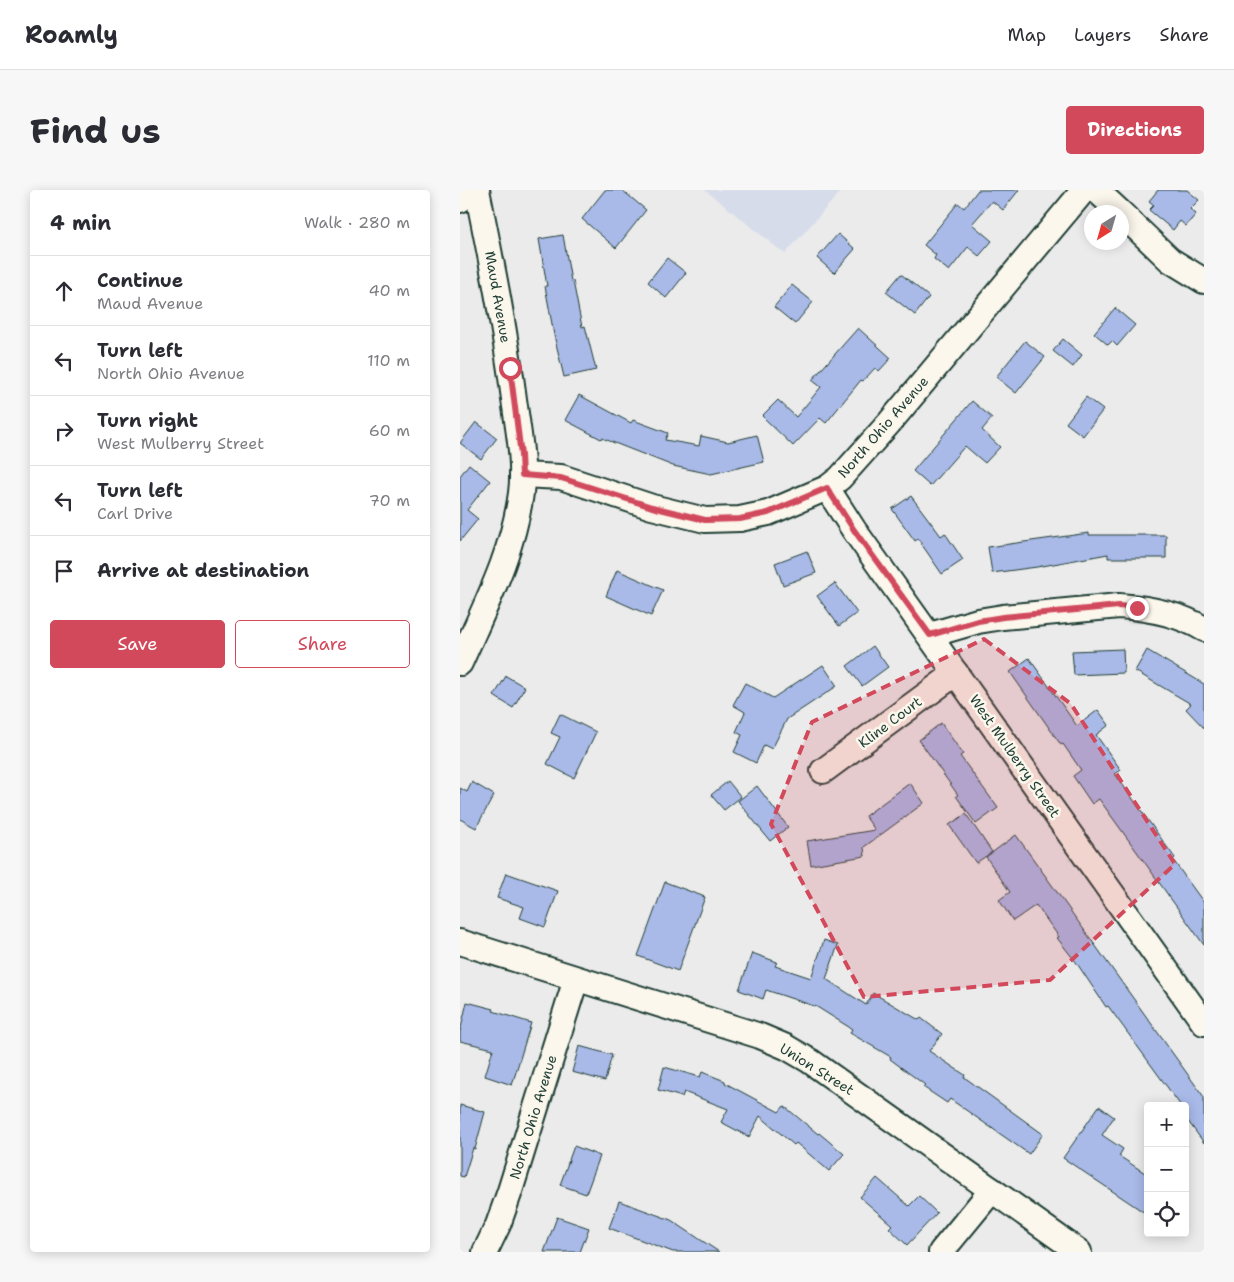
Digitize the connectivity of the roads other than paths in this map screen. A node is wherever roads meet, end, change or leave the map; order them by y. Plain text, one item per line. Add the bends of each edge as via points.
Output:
1 (468, 190) edge
2 (477, 190) edge
3 (1084, 190) edge
4 (1096, 190) edge
5 (460, 200) edge
6 (1112, 205) edge
7 (1129, 221) edge
8 (1204, 282) edge
9 (522, 475) junction
10 (827, 488) junction
11 (1204, 629) edge
12 (930, 635) junction
13 (460, 663) edge
14 (956, 674) junction
15 (823, 771) dead end
16 (460, 942) edge
17 (576, 979) junction
18 (1204, 1023) edge
19 (992, 1190) junction
20 (485, 1252) edge
21 (941, 1252) edge
22 (1079, 1252) edge

1 - 5 street
2 - 9 street, Maud Avenue via 510,368
3 - 10 street, North Ohio Avenue via 890,422
4 - 6 street
7 - 8 street via 1170,260
9 - 10 street, North Ohio Avenue via 561,478 705,520 740,519 768,513
9 - 13 street, Maud Avenue via 511,540 502,568
10 - 12 street, West Mulberry Street
11 - 12 street via 1173,616 1119,606 1003,617
12 - 14 street, West Mulberry Street
14 - 15 street, Kline Court
14 - 18 street, West Mulberry Street
16 - 17 street, Union Street
17 - 19 street, Union Street via 786,1047
17 - 20 street, North Ohio Avenue via 510,1191
19 - 21 street
19 - 22 street, Union Street

